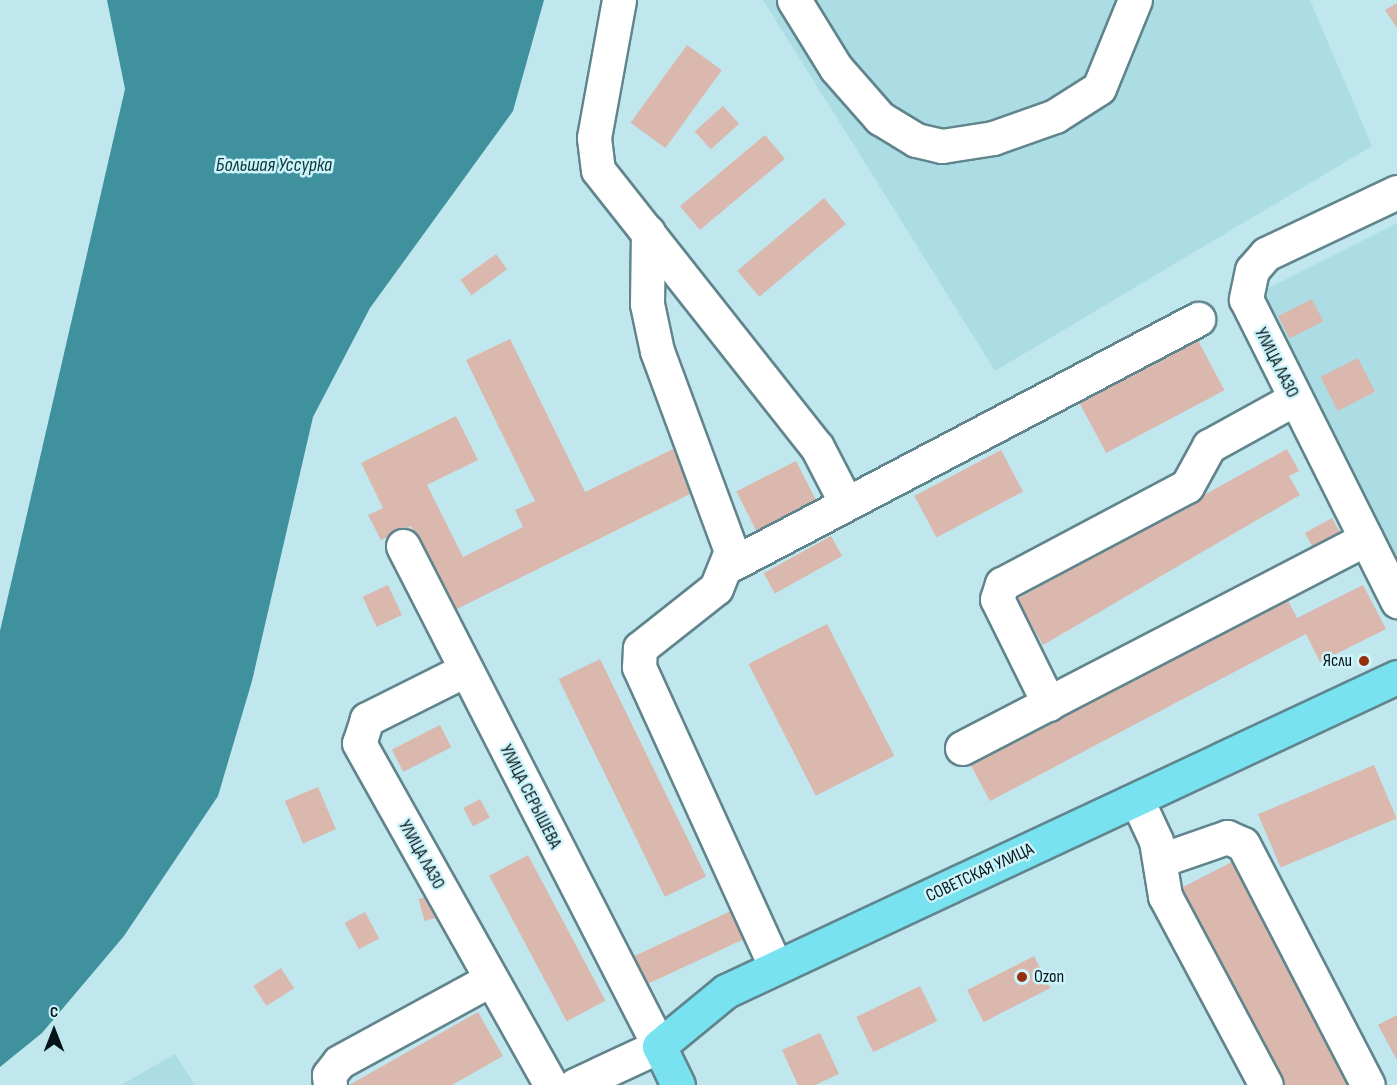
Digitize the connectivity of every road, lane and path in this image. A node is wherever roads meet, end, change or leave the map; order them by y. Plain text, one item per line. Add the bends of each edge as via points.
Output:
1 (619, 0) edge
2 (794, 0) edge
3 (1135, 0) edge
4 (1397, 192) edge
5 (648, 232) junction
6 (1198, 319) dead end
7 (1294, 399) junction
8 (846, 503) junction
9 (1366, 539) junction
10 (403, 546) dead end
11 (730, 565) junction
12 (1397, 601) edge
13 (465, 670) junction
14 (1397, 677) edge
15 (1049, 704) junction
16 (962, 748) dead end
17 (1137, 800) junction
18 (1161, 860) junction
19 (776, 967) junction
20 (491, 979) junction
21 (659, 1046) junction
22 (330, 1085) edge
23 (551, 1085) edge
24 (575, 1085) edge
25 (678, 1085) edge
26 (1266, 1085) edge
27 (1368, 1085) edge

1 - 5 street via 594,138 598,170
2 - 3 street via 836,68 880,118 916,140 942,146 993,138 1055,116 1099,88
4 - 7 street, УЛИЦА ЛАЗО via 1302,233 1266,254 1252,270 1246,299
5 - 8 street via 817,447
5 - 11 street via 651,330 728,533
6 - 8 street
7 - 9 street, УЛИЦА ЛАЗО
7 - 15 street via 1209,446 1187,486 1002,584 997,599
8 - 11 street
9 - 12 street, УЛИЦА ЛАЗО
9 - 15 street
10 - 13 street, УЛИЦА СЕРЫШЕВА
11 - 19 street via 709,595 640,648 637,657
13 - 20 street, УЛИЦА ЛАЗО via 367,719 359,743
13 - 21 street, УЛИЦА СЕРЫШЕВА
14 - 17 main road, СОВЕТСКАЯ УЛИЦА
15 - 16 street
17 - 18 street
17 - 19 main road, СОВЕТСКАЯ УЛИЦА
18 - 26 street via 1165,896
18 - 27 street via 1227,837 1243,844
19 - 21 main road, СОВЕТСКАЯ УЛИЦА via 717,997 683,1032
20 - 22 street via 339,1062 329,1074
20 - 23 street, УЛИЦА ЛАЗО
21 - 24 street, СОВЕТСКАЯ УЛИЦА
21 - 25 main road

